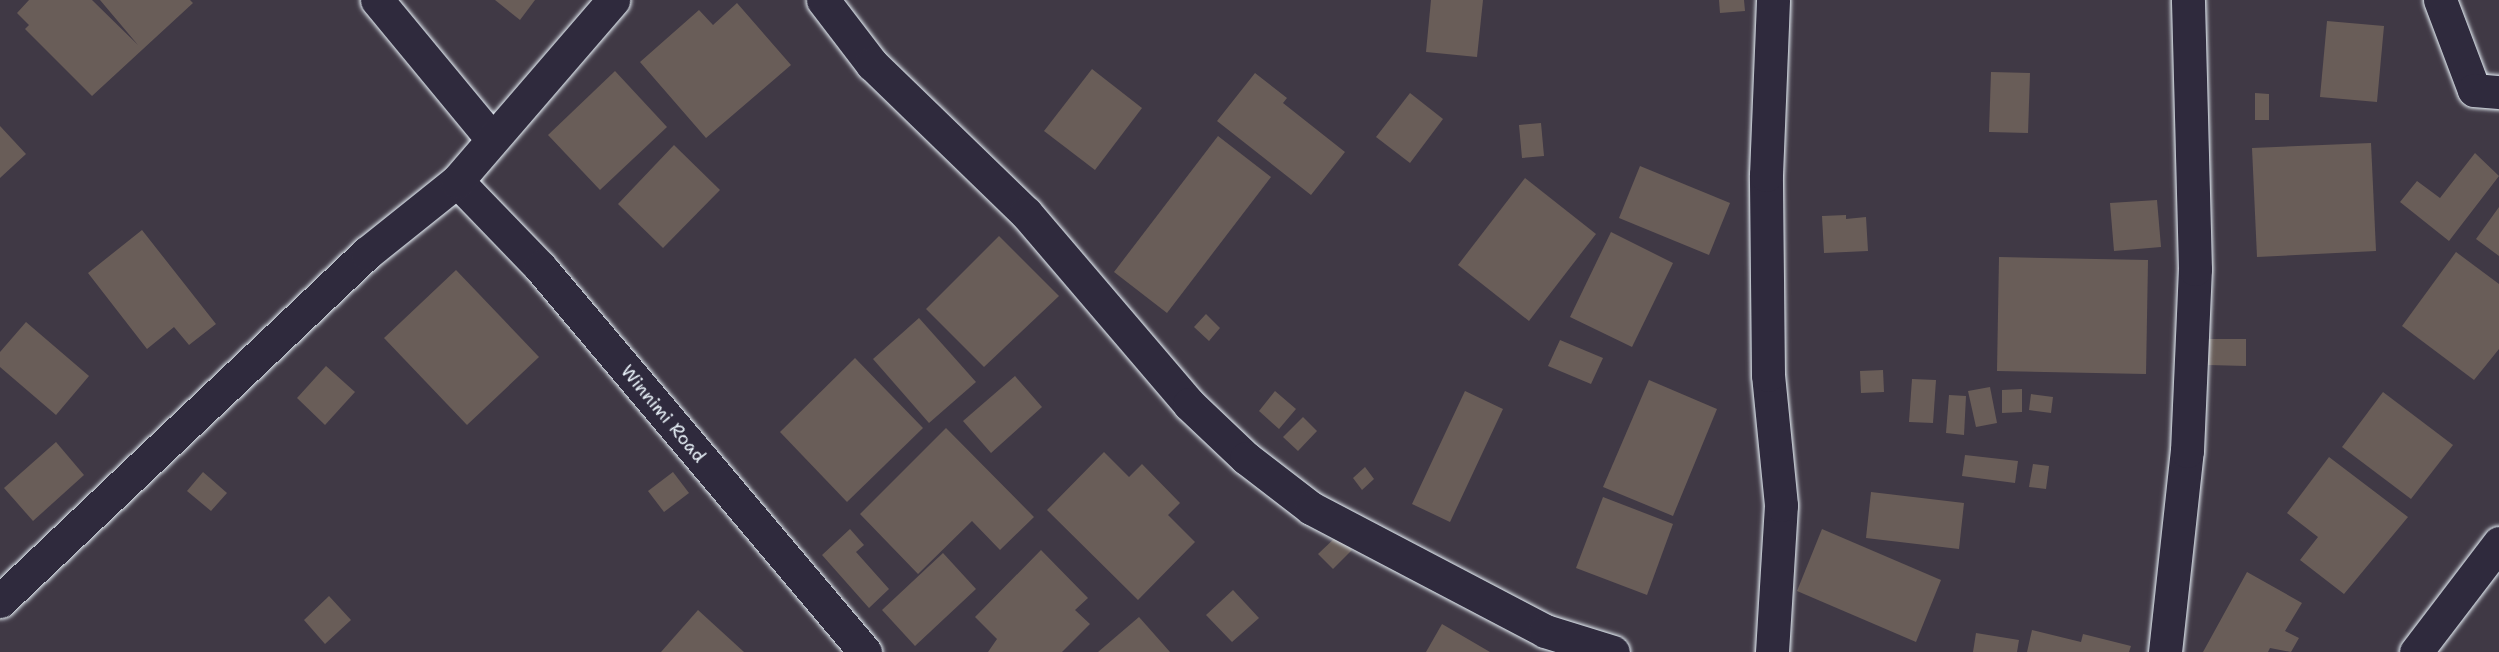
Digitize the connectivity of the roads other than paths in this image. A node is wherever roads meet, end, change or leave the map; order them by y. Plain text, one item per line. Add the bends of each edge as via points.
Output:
1 (377, 0) edge
2 (613, 0) edge
3 (823, 0) edge
4 (1773, 0) edge
5 (2188, 0) edge
6 (2440, 0) edge
7 (2499, 92) edge
8 (491, 138) junction
9 (457, 181) junction
10 (2499, 543) edge
11 (2, 592) edge
12 (865, 652) edge
13 (1613, 652) edge
14 (1772, 652) edge
15 (2165, 652) edge
16 (2416, 652) edge

1 - 8 street
2 - 8 street
3 - 13 street via 872,64 1026,213 1189,404 1246,458 1311,508 1545,631
4 - 14 street via 1766,175 1768,375 1781,506
5 - 15 street via 2195,269 2187,450
6 - 7 street via 2474,90
8 - 9 street
9 - 11 street via 367,252
9 - 12 street, Winnimi Road via 540,267
10 - 16 street

